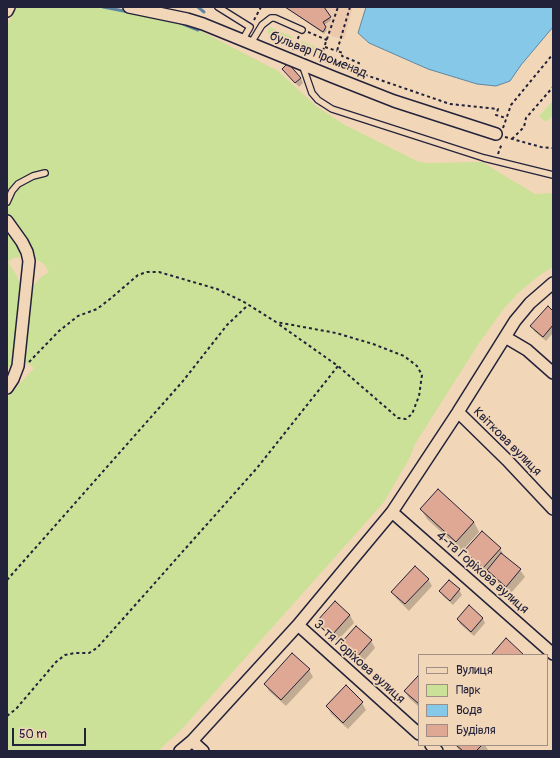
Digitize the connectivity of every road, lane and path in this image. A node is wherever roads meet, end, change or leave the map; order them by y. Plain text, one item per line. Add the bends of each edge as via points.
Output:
1 (9, 7) edge
2 (129, 7) edge
3 (218, 7) edge
4 (261, 7) edge
5 (338, 7) edge
6 (349, 7) edge
7 (7, 11) edge
8 (254, 21) dead end
9 (302, 30) junction
10 (327, 40) junction
11 (247, 41) junction
12 (325, 47) junction
13 (337, 51) junction
14 (553, 54) edge
15 (289, 59) junction
16 (320, 60) junction
17 (302, 64) junction
18 (316, 70) junction
19 (356, 72) junction
20 (553, 87) edge
21 (506, 118) junction
22 (500, 135) junction
23 (512, 139) junction
24 (553, 148) edge
25 (498, 154) dead end
26 (45, 173) dead end
27 (553, 175) edge
28 (7, 202) edge
29 (7, 219) edge
30 (553, 283) edge
31 (248, 305) junction
32 (276, 322) junction
33 (505, 337) junction
34 (18, 366) junction
35 (338, 366) junction
36 (553, 372) edge
37 (7, 388) edge
38 (458, 412) junction
39 (553, 509) edge
40 (392, 512) junction
41 (7, 580) edge
42 (298, 626) junction
43 (553, 654) edge
44 (7, 716) edge
45 (418, 733) edge
46 (192, 741) junction
47 (180, 751) edge
48 (203, 751) edge

1 - 7 street
2 - 11 street, бульвар Променад via 187,19
3 - 11 lane via 250,28
4 - 8 path
5 - 10 path
6 - 13 path
9 - 10 path
9 - 11 lane via 271,18
9 - 15 path
10 - 12 path
11 - 15 street, бульвар Променад
12 - 13 path
12 - 16 path
13 - 19 path via 359,63
14 - 21 path via 511,105
15 - 17 street, бульвар Променад
16 - 18 path
16 - 19 path
17 - 18 street, бульвар Променад
17 - 27 lane via 312,92 318,100 332,109 484,158
18 - 22 street, бульвар Променад via 394,101
19 - 21 path via 450,104 498,109 496,116
20 - 23 path via 526,118 524,127
21 - 22 path
22 - 23 path
22 - 25 path
23 - 24 path
26 - 28 lane via 18,184
29 - 34 street via 22,242 30,261
30 - 33 street via 530,303
31 - 32 path
31 - 34 path via 217,289 159,272 147,272 138,275 97,309 78,316 29,362
31 - 41 path via 227,325 183,381
32 - 35 path
32 - 35 path via 336,333 404,356 417,366 422,375 419,396 412,414 406,419 398,418
33 - 36 street via 527,350
33 - 38 street
34 - 37 street
35 - 44 path via 257,468 97,648 89,653 65,656 56,662
38 - 39 street, Квіткова вулиця
38 - 40 street
40 - 42 street
40 - 43 street, 4-та Горіхова вулиця
42 - 45 street, 3-тя Горіхова вулиця
42 - 46 street
46 - 47 street
46 - 48 street

